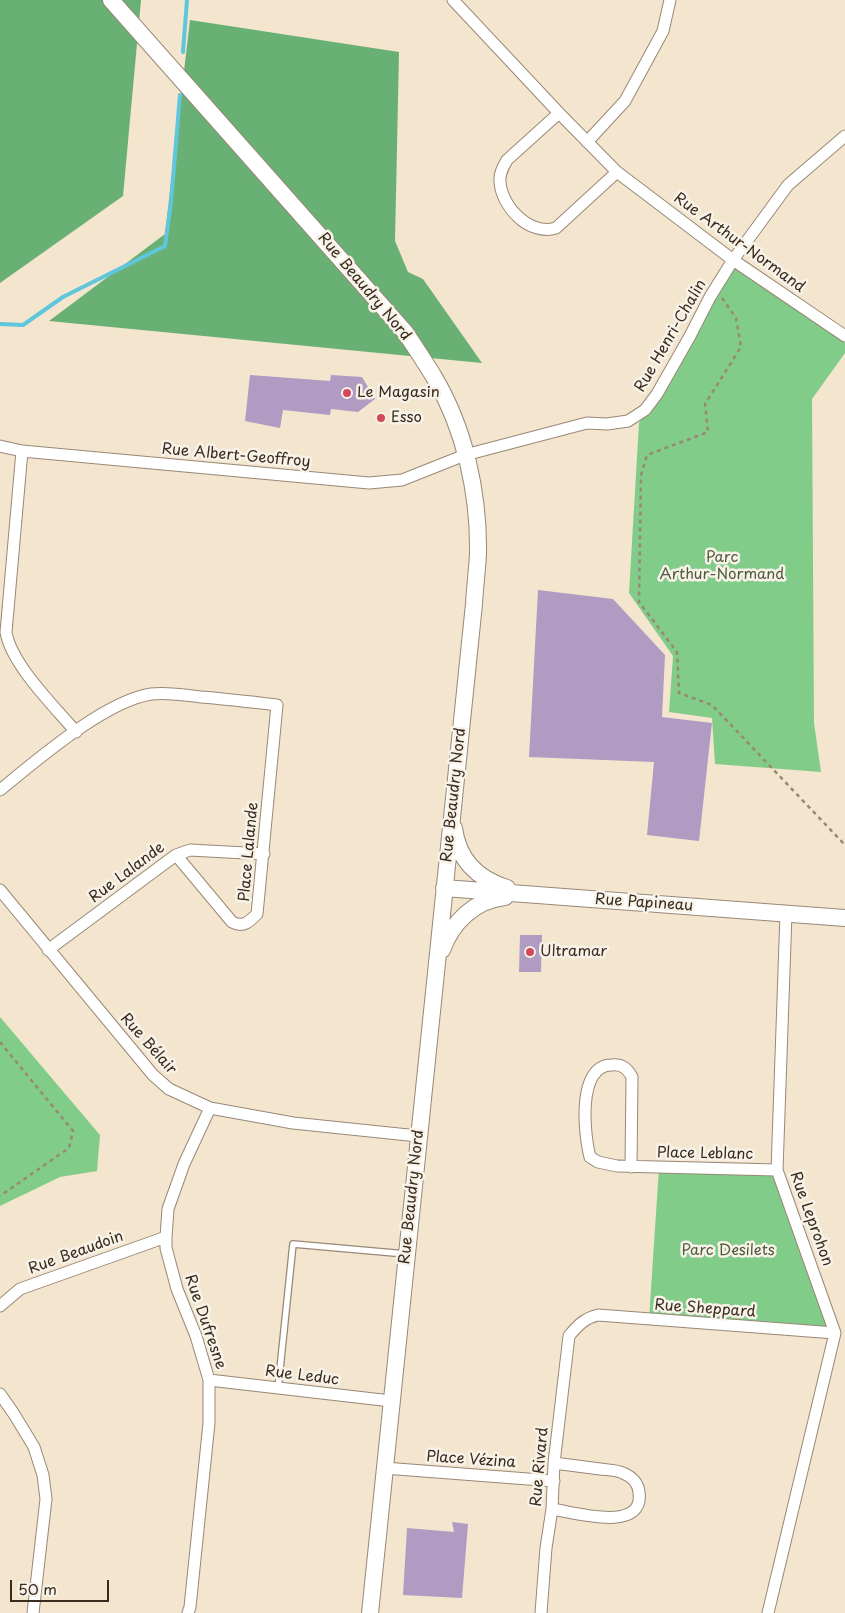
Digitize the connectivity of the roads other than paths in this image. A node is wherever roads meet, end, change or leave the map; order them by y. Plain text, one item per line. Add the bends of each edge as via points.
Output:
1 (111, 0) edge
2 (453, 0) edge
3 (670, 0) edge
4 (558, 113) junction
5 (845, 136) edge
6 (587, 142) junction
7 (617, 172) junction
8 (733, 260) junction
9 (845, 336) edge
10 (0, 446) edge
11 (22, 451) junction
12 (465, 455) junction
13 (76, 732) junction
14 (0, 790) edge
15 (454, 791) junction
16 (264, 854) junction
17 (176, 855) junction
18 (444, 888) junction
19 (0, 890) edge
20 (531, 894) junction
21 (786, 914) junction
22 (845, 918) edge
23 (48, 950) junction
24 (436, 966) junction
25 (210, 1108) junction
26 (418, 1136) junction
27 (631, 1167) junction
28 (777, 1170) junction
29 (166, 1237) junction
30 (406, 1254) junction
31 (0, 1306) edge
32 (577, 1327) joint
33 (835, 1333) junction
34 (209, 1380) junction
35 (278, 1388) junction
36 (0, 1394) edge
37 (391, 1401) junction
38 (554, 1463) junction
39 (384, 1468) junction
40 (554, 1481) junction
41 (552, 1509) junction
42 (33, 1613) edge
43 (188, 1613) edge
44 (370, 1613) edge
45 (541, 1613) edge
46 (768, 1613) edge

1 - 12 main road, Rue Beaudry Nord via 405,332 446,401
2 - 4 street, Rue Arthur-Normand
3 - 6 street via 663,32 625,101
4 - 6 street, Rue Arthur-Normand
4 - 7 street via 501,169 503,194 518,216 535,229 548,231 556,228
5 - 8 street, Rue Henri-Chalin via 788,185
6 - 7 street, Rue Arthur-Normand
7 - 8 street, Rue Arthur-Normand
8 - 9 street, Rue Arthur-Normand
8 - 12 street, Rue Henri-Chalin via 645,410 628,420 587,423
10 - 11 street, Rue Albert-Geoffroy
11 - 12 street, Rue Albert-Geoffroy via 369,483 402,480
11 - 13 street via 7,639 20,665
12 - 15 main road, Rue Beaudry Nord via 475,502 478,553
13 - 14 street
13 - 16 street, Place Lalande via 133,698 153,694 277,705
15 - 18 main road, Rue Beaudry Nord
15 - 20 main road via 453,818 460,852 474,870 492,884
16 - 17 street, Rue Lalande via 190,850
16 - 17 street, Place Lalande via 257,914 247,924 237,925
17 - 23 street, Rue Lalande
18 - 20 main road, Rue Papineau
18 - 24 main road, Rue Beaudry Nord
19 - 23 street, Rue Bélair
20 - 21 main road, Rue Papineau
20 - 24 main road via 497,898 479,904 463,916 446,936
21 - 22 main road, Rue Papineau
21 - 28 street, Rue Leprohon
23 - 25 street, Rue Bélair via 153,1075 170,1089
24 - 26 main road, Rue Beaudry Nord
25 - 26 street, Rue Bélair via 293,1123
25 - 29 street, Rue Dufresne via 184,1164 168,1209
26 - 30 main road, Rue Beaudry Nord
27 - 27 street, Place Leblanc via 632,1077 620,1064 605,1065 593,1075 587,1089 584,1113 587,1148 590,1157 598,1162
27 - 28 street, Place Leblanc
28 - 33 street, Rue Leprohon
29 - 31 street, Rue Beaudoin via 20,1289
29 - 34 street, Rue Dufresne via 177,1289
30 - 35 lane via 293,1244
30 - 37 main road, Rue Beaudry Nord
32 - 33 street, Rue Sheppard via 587,1317 598,1315
32 - 38 street, Rue Rivard via 569,1336
33 - 46 street
34 - 35 street, Rue Leduc
34 - 43 street, Rue Dufresne via 209,1423
35 - 37 street, Rue Leduc
36 - 42 street via 34,1447 43,1475 46,1499
37 - 39 main road, Rue Beaudry Nord
38 - 40 street, Rue Rivard
38 - 41 street via 621,1472 637,1483 640,1495 634,1511 611,1519
39 - 40 street, Place Vézina
39 - 44 main road, Rue Beaudry Nord
40 - 41 street, Rue Rivard
41 - 45 street, Rue Rivard

